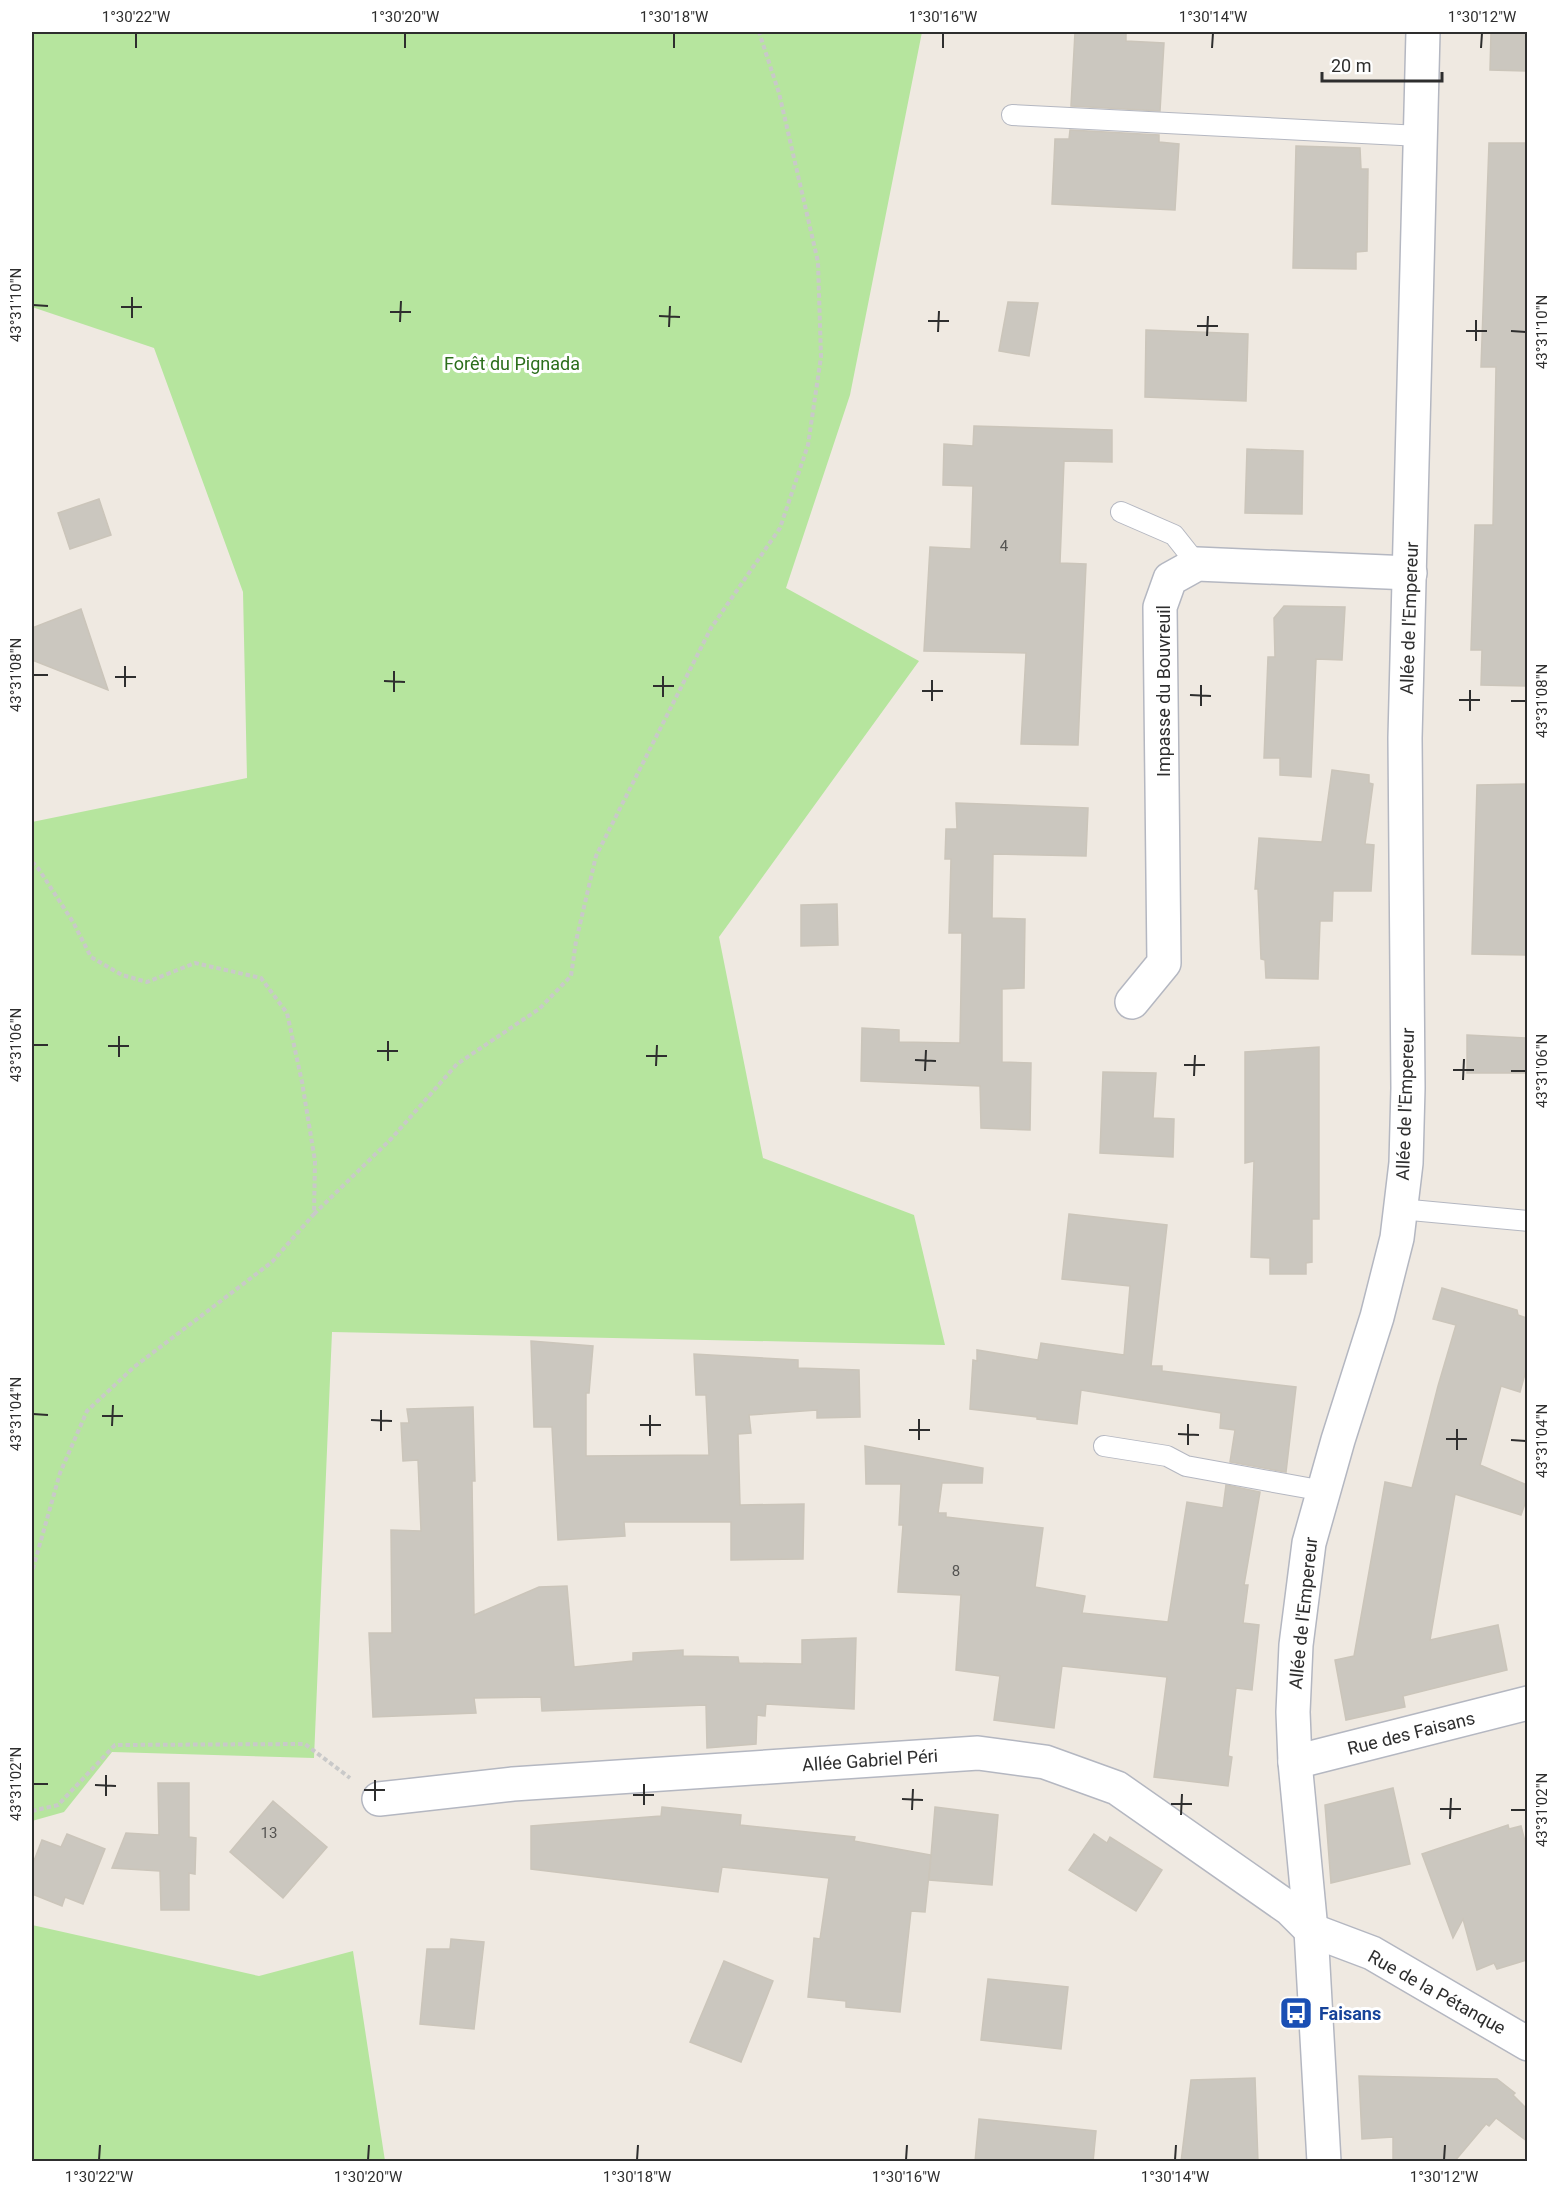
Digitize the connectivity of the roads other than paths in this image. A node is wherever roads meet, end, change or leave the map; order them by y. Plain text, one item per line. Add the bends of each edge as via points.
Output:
1 (1423, 32) edge
2 (1012, 115) dead end
3 (1420, 136) junction
4 (1121, 512) dead end
5 (1197, 564) junction
6 (1410, 573) junction
7 (1132, 1002) dead end
8 (1400, 1209) junction
9 (1527, 1221) edge
10 (1104, 1446) dead end
11 (1324, 1491) junction
12 (1527, 1703) edge
13 (1295, 1762) junction
14 (379, 1799) road end
15 (1311, 1930) junction
16 (1527, 2044) edge
17 (1324, 2162) edge

1 - 3 street, Allée de l'Empereur
2 - 3 lane
3 - 6 street, Allée de l'Empereur
4 - 5 lane via 1174,535
5 - 6 street
5 - 7 street, Impasse du Bouvreuil via 1170,579 1160,607 1164,963
6 - 8 street, Allée de l'Empereur via 1406,738 1408,1088
8 - 9 lane
8 - 11 street, Allée de l'Empereur via 1397,1238 1377,1317
10 - 11 lane via 1167,1456 1186,1466
11 - 13 street, Allée de l'Empereur via 1309,1543 1296,1645
12 - 13 street, Rue des Faisans
13 - 15 street, Allée de l'Empereur
14 - 15 street, Allée Gabriel Péri via 513,1784 978,1753 1034,1760 1117,1788 1290,1909
15 - 16 street, Rue de la Pétanque via 1372,1953
15 - 17 street, Allée de l'Empereur

